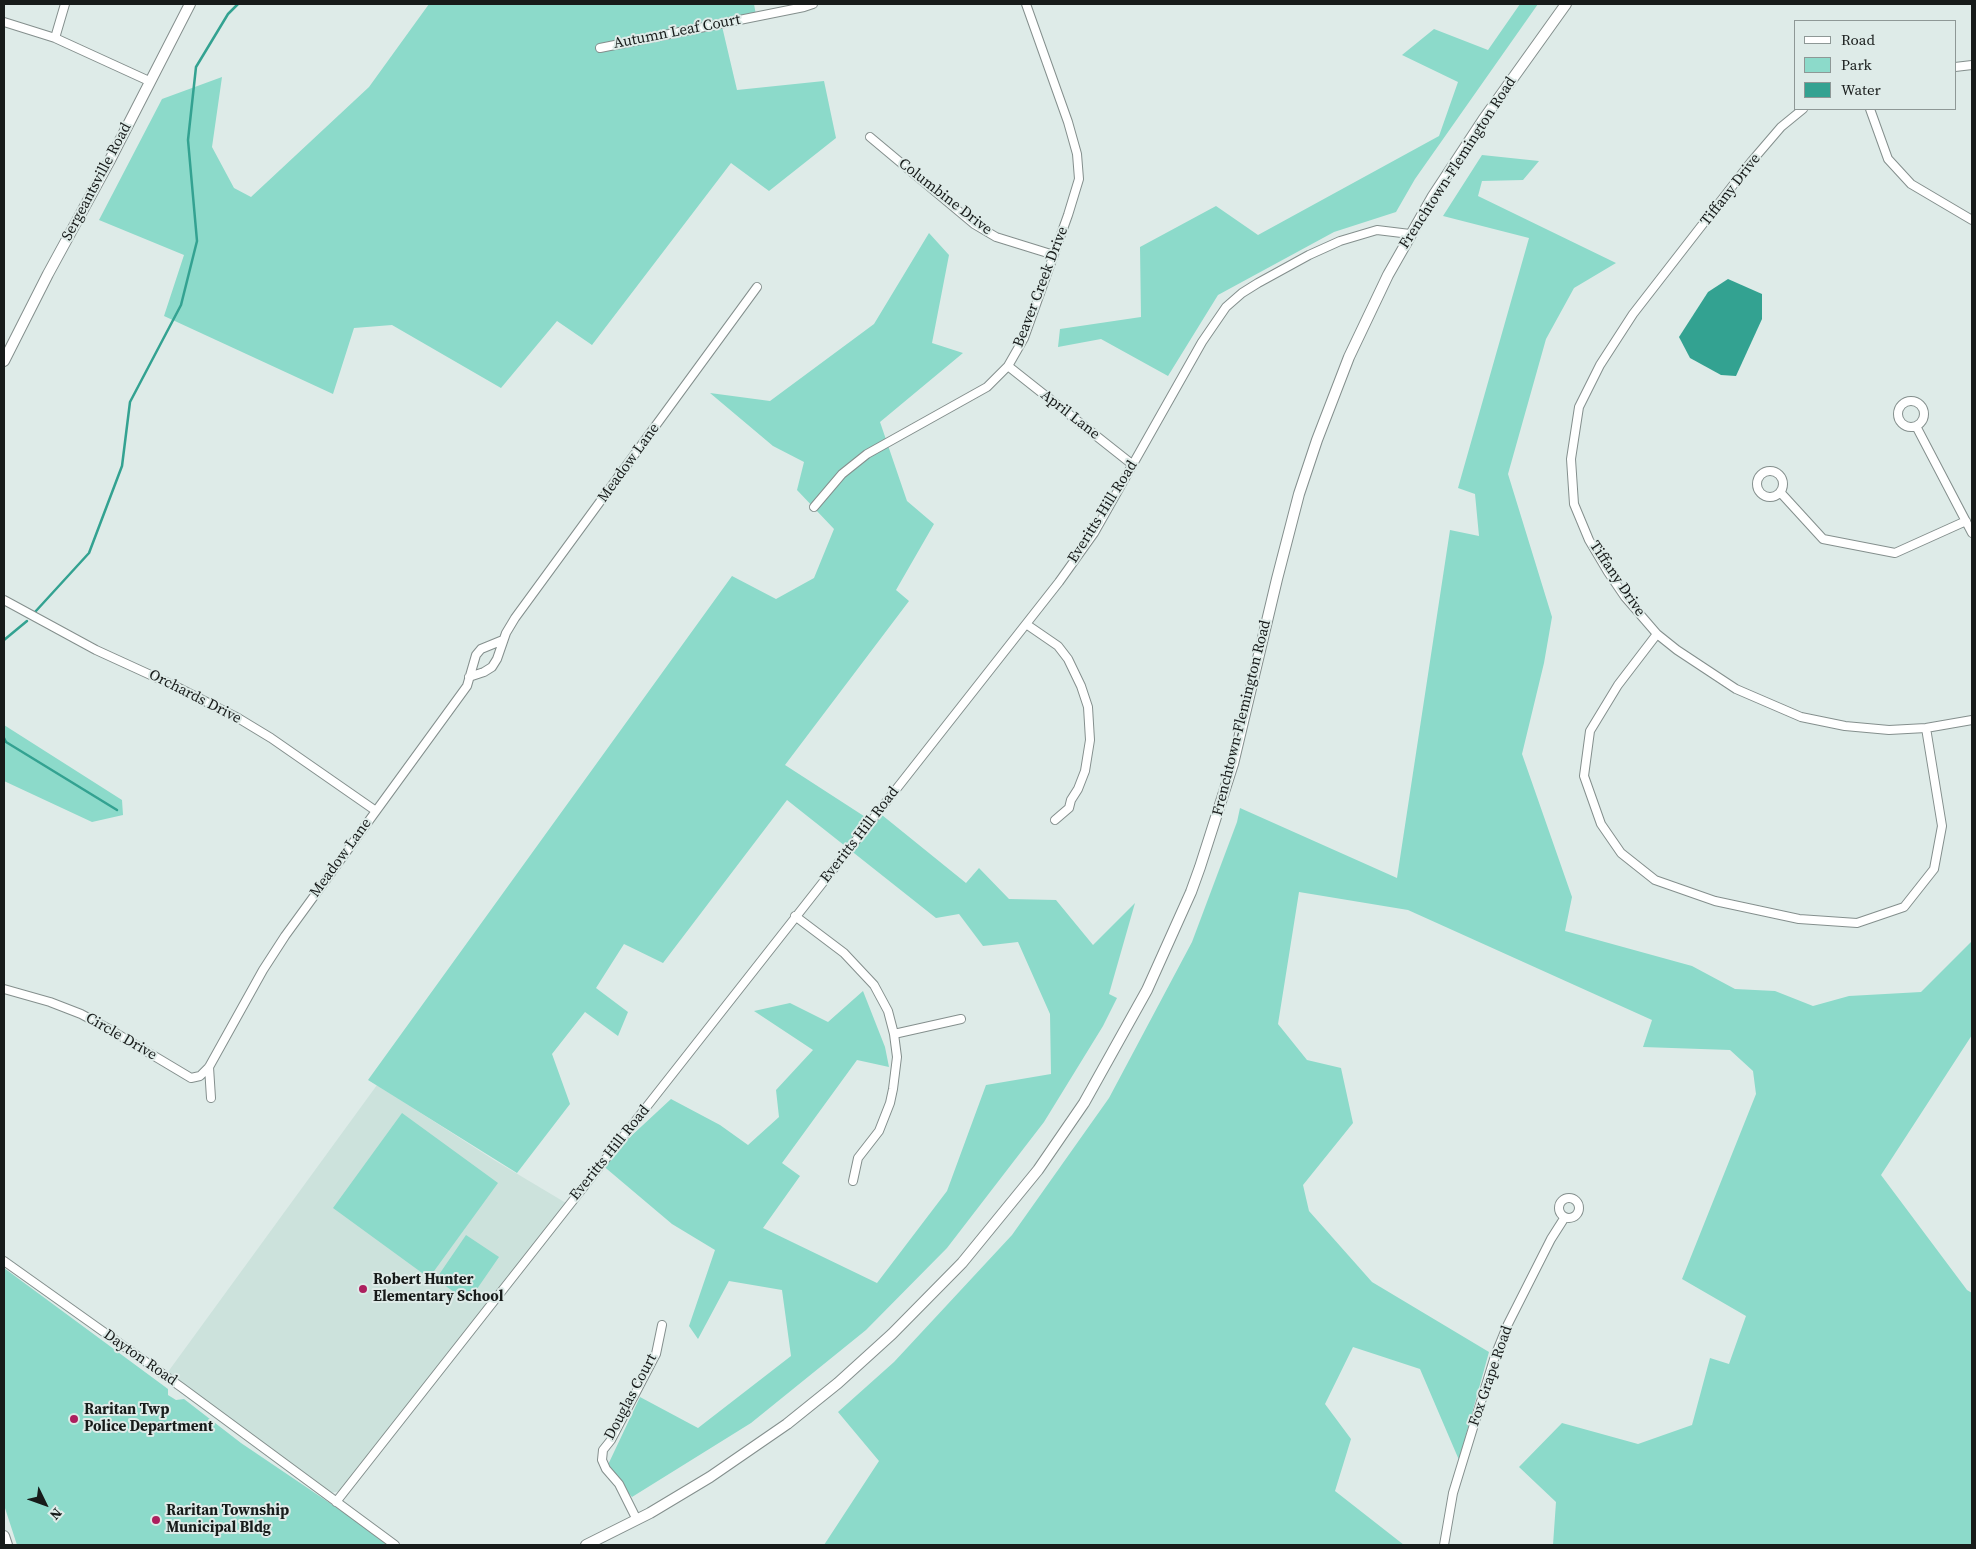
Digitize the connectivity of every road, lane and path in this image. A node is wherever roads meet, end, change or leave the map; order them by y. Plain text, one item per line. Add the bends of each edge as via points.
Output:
1 (65, 4) edge
2 (190, 4) edge
3 (813, 4) edge
4 (1026, 4) edge
5 (1566, 4) edge
6 (4, 22) edge
7 (55, 38) junction
8 (600, 48) dead end
9 (1972, 66) edge
10 (1956, 67) edge
11 (149, 82) junction
12 (1802, 110) edge
13 (1870, 110) edge
14 (870, 137) dead end
15 (1972, 220) edge
16 (1410, 234) junction
17 (1054, 255) junction
18 (756, 287) dead end
19 (4, 361) edge
20 (1008, 366) junction
21 (1916, 426) dead end
22 (1133, 465) junction
23 (1780, 492) dead end
24 (814, 507) dead end
25 (1966, 521) junction
26 (1972, 533) edge
27 (4, 600) edge
28 (1026, 624) junction
29 (1657, 634) junction
30 (503, 640) junction
31 (469, 677) junction
32 (1972, 720) edge
33 (1926, 728) junction
34 (376, 811) junction
35 (1055, 820) dead end
36 (795, 916) junction
37 (4, 989) edge
38 (961, 1020) dead end
39 (894, 1034) junction
40 (209, 1067) junction
41 (211, 1098) dead end
42 (853, 1180) dead end
43 (1565, 1217) dead end
44 (4, 1261) edge
45 (662, 1325) dead end
46 (336, 1502) junction
47 (637, 1520) junction
48 (4, 1536) edge
49 (7, 1545) edge
50 (395, 1545) edge
51 (586, 1545) edge
52 (1444, 1545) edge

1 - 7 street
2 - 11 main road, Sergeantsville Road
3 - 8 street, Autumn Leaf Court
4 - 17 street, Beaver Creek Drive via 1077,154 1079,179
5 - 16 main road, Frenchtown-Flemington Road via 1483,120
6 - 7 street
7 - 11 street
9 - 10 street
11 - 19 main road, Sergeantsville Road
12 - 29 street, Tiffany Drive via 1781,127 1751,162 1633,314 1600,364 1579,407 1571,459 1574,504 1608,572
13 - 15 street via 1888,158 1911,184
14 - 17 street, Columbine Drive via 974,224 996,238
16 - 22 street, Everitts Hill Road via 1378,230 1354,236 1309,255 1242,293 1214,324
16 - 47 main road, Frenchtown-Flemington Road via 1349,356 1308,466 1284,551 1233,764 1191,892 1143,997 1098,1081 1014,1201 962,1263 892,1334 786,1424 710,1477
17 - 20 street, Beaver Creek Drive via 1024,338
18 - 30 street, Meadow Lane via 515,618
20 - 22 street, April Lane
20 - 24 street, Beaver Creek Drive via 975,395 867,454 842,474
21 - 25 street
22 - 28 street, Everitts Hill Road via 1094,533
23 - 25 street via 1823,539 1895,553
25 - 26 street
27 - 34 street, Orchards Drive via 96,650 238,718
28 - 35 street via 1058,646 1068,659 1088,707 1090,740 1085,771 1069,808
28 - 36 street, Everitts Hill Road
29 - 33 street, Tiffany Drive via 1736,689 1801,717 1888,730
29 - 33 street via 1618,685 1590,731 1584,776 1601,824 1621,853 1655,880 1715,901 1799,919 1857,923 1904,907 1934,869 1942,826
30 - 31 street, Meadow Lane via 492,667
30 - 31 street, Meadow Lane via 481,649
31 - 34 street, Meadow Lane via 467,686
32 - 33 street, Tiffany Drive
34 - 40 street, Meadow Lane via 284,936
36 - 39 street via 844,953 874,985 888,1010
36 - 46 street, Everitts Hill Road
37 - 40 street, Circle Drive via 50,1002 88,1018 191,1078 200,1076
38 - 39 street
39 - 42 street via 897,1057 890,1103 879,1131 858,1158
40 - 41 street
43 - 52 street, Fox Grape Road via 1508,1324 1495,1356 1453,1493
44 - 46 street, Dayton Road
45 - 47 street, Douglas Court via 656,1354 603,1450 602,1460 606,1469 619,1484
46 - 50 street, Dayton Road
47 - 51 main road, Frenchtown-Flemington Road
48 - 49 main road

